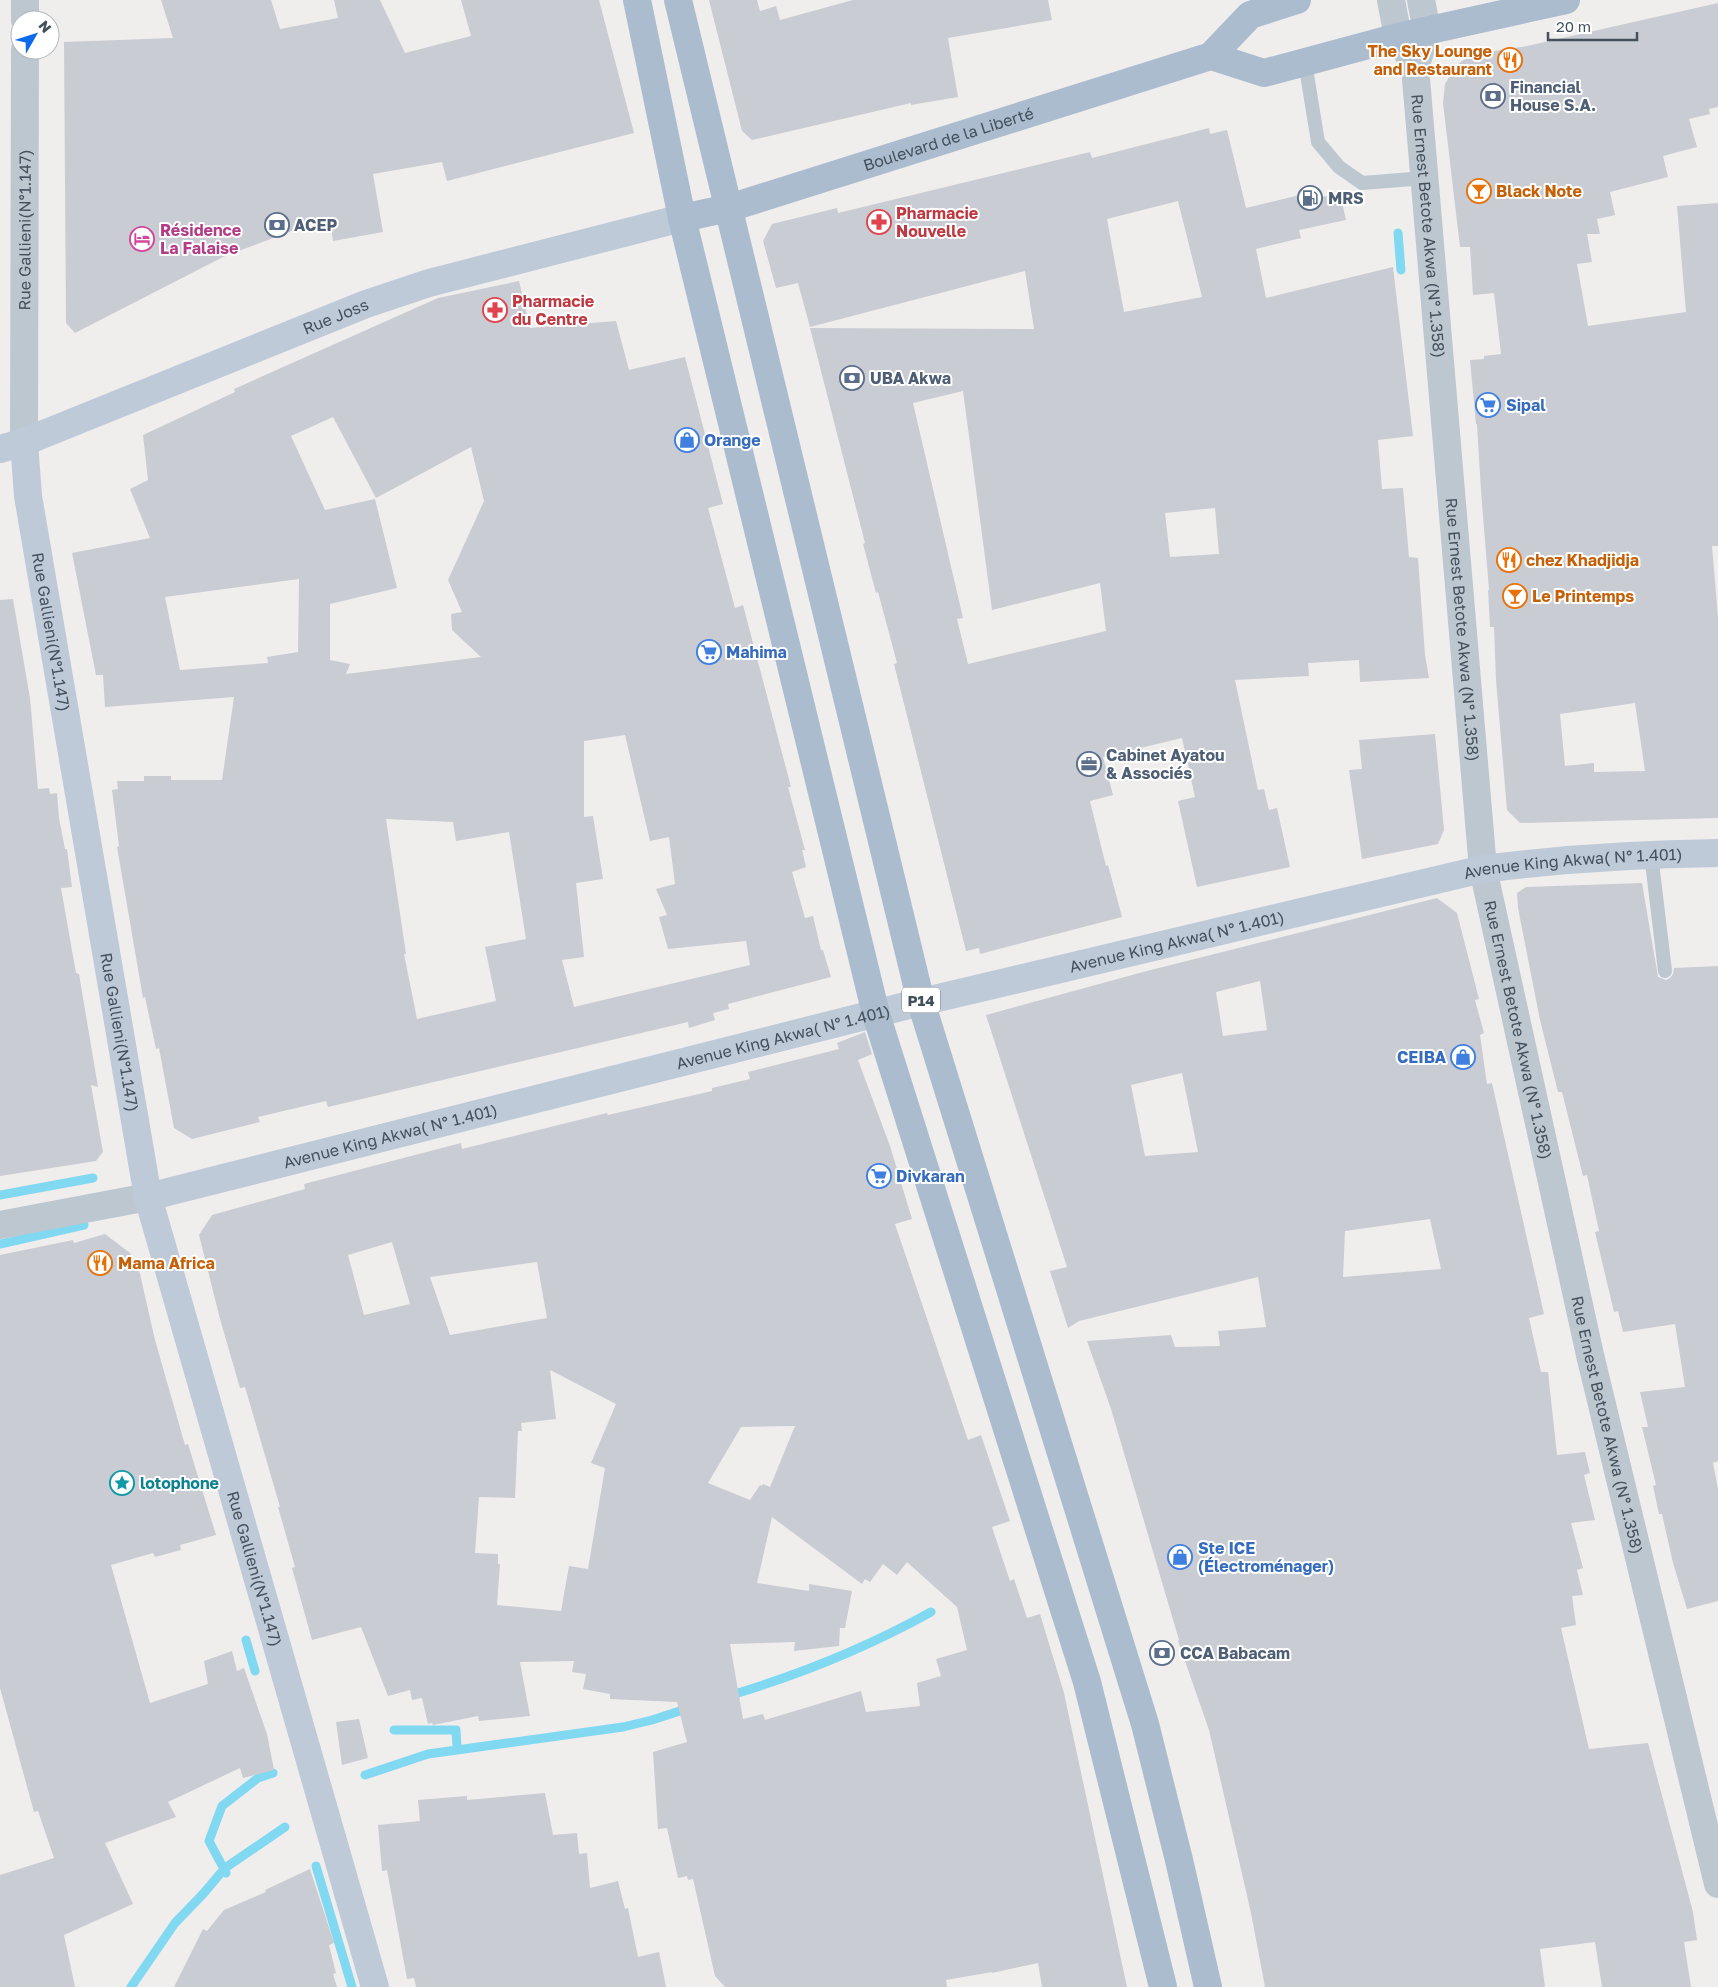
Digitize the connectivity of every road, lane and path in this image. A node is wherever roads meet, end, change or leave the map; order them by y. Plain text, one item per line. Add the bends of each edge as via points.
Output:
1 (638, 0) edge
2 (678, 0) edge
3 (1297, 0) edge
4 (1391, 0) edge
5 (1421, 0) edge
6 (1566, 0) edge
7 (1427, 31) junction
8 (1398, 37) junction
9 (1212, 56) junction
10 (25, 60) edge
11 (1305, 62) junction
12 (1415, 67) junction
13 (1425, 178) junction
14 (728, 208) junction
15 (682, 218) junction
16 (12, 445) edge
17 (1718, 853) edge
18 (1651, 854) junction
19 (1483, 869) junction
20 (1665, 971) dead end
21 (921, 1002) junction
22 (876, 1014) junction
23 (148, 1196) junction
24 (0, 1225) edge
25 (1718, 1884) edge
26 (375, 1987) edge
27 (1163, 1987) edge
28 (1208, 1987) edge

1 - 15 main road
2 - 14 main road, P14
3 - 9 main road, Boulevard de la Liberté via 1250,15
4 - 8 street, Rue Ernest Betote Akwa (N° 1.358)
5 - 7 street, Rue Ernest Betote Akwa (N° 1.358)
6 - 7 main road
7 - 8 main road
7 - 12 street, Rue Ernest Betote Akwa (N° 1.358)
8 - 11 main road
8 - 12 street, Rue Ernest Betote Akwa (N° 1.358)
9 - 11 main road via 1264,73
9 - 14 main road, Boulevard de la Liberté
10 - 16 street, Rue Gallieni(N°1.147)
11 - 13 lane via 1318,142 1339,167 1362,183
12 - 13 street, Rue Ernest Betote Akwa (N° 1.358)
13 - 19 street, Rue Ernest Betote Akwa (N° 1.358)
14 - 15 main road, Boulevard de la Liberté
14 - 21 main road, P14
15 - 16 main road, Rue Joss via 429,283 366,304
15 - 22 main road
16 - 23 main road, Rue Gallieni(N°1.147) via 28,496
17 - 18 main road, Avenue King Akwa( N° 1.401)
18 - 19 main road, Avenue King Akwa( N° 1.401)
18 - 20 lane
19 - 21 main road, Avenue King Akwa( N° 1.401)
19 - 25 street, Rue Ernest Betote Akwa (N° 1.358) via 1590,1355
21 - 22 main road, Avenue King Akwa( N° 1.401)
21 - 28 main road, P14 via 1145,1724
22 - 23 main road, Avenue King Akwa( N° 1.401)
22 - 27 main road via 1086,1682
23 - 24 street, Avenue King Akwa( N° 1.401)
23 - 26 main road, Rue Gallieni(N°1.147)

